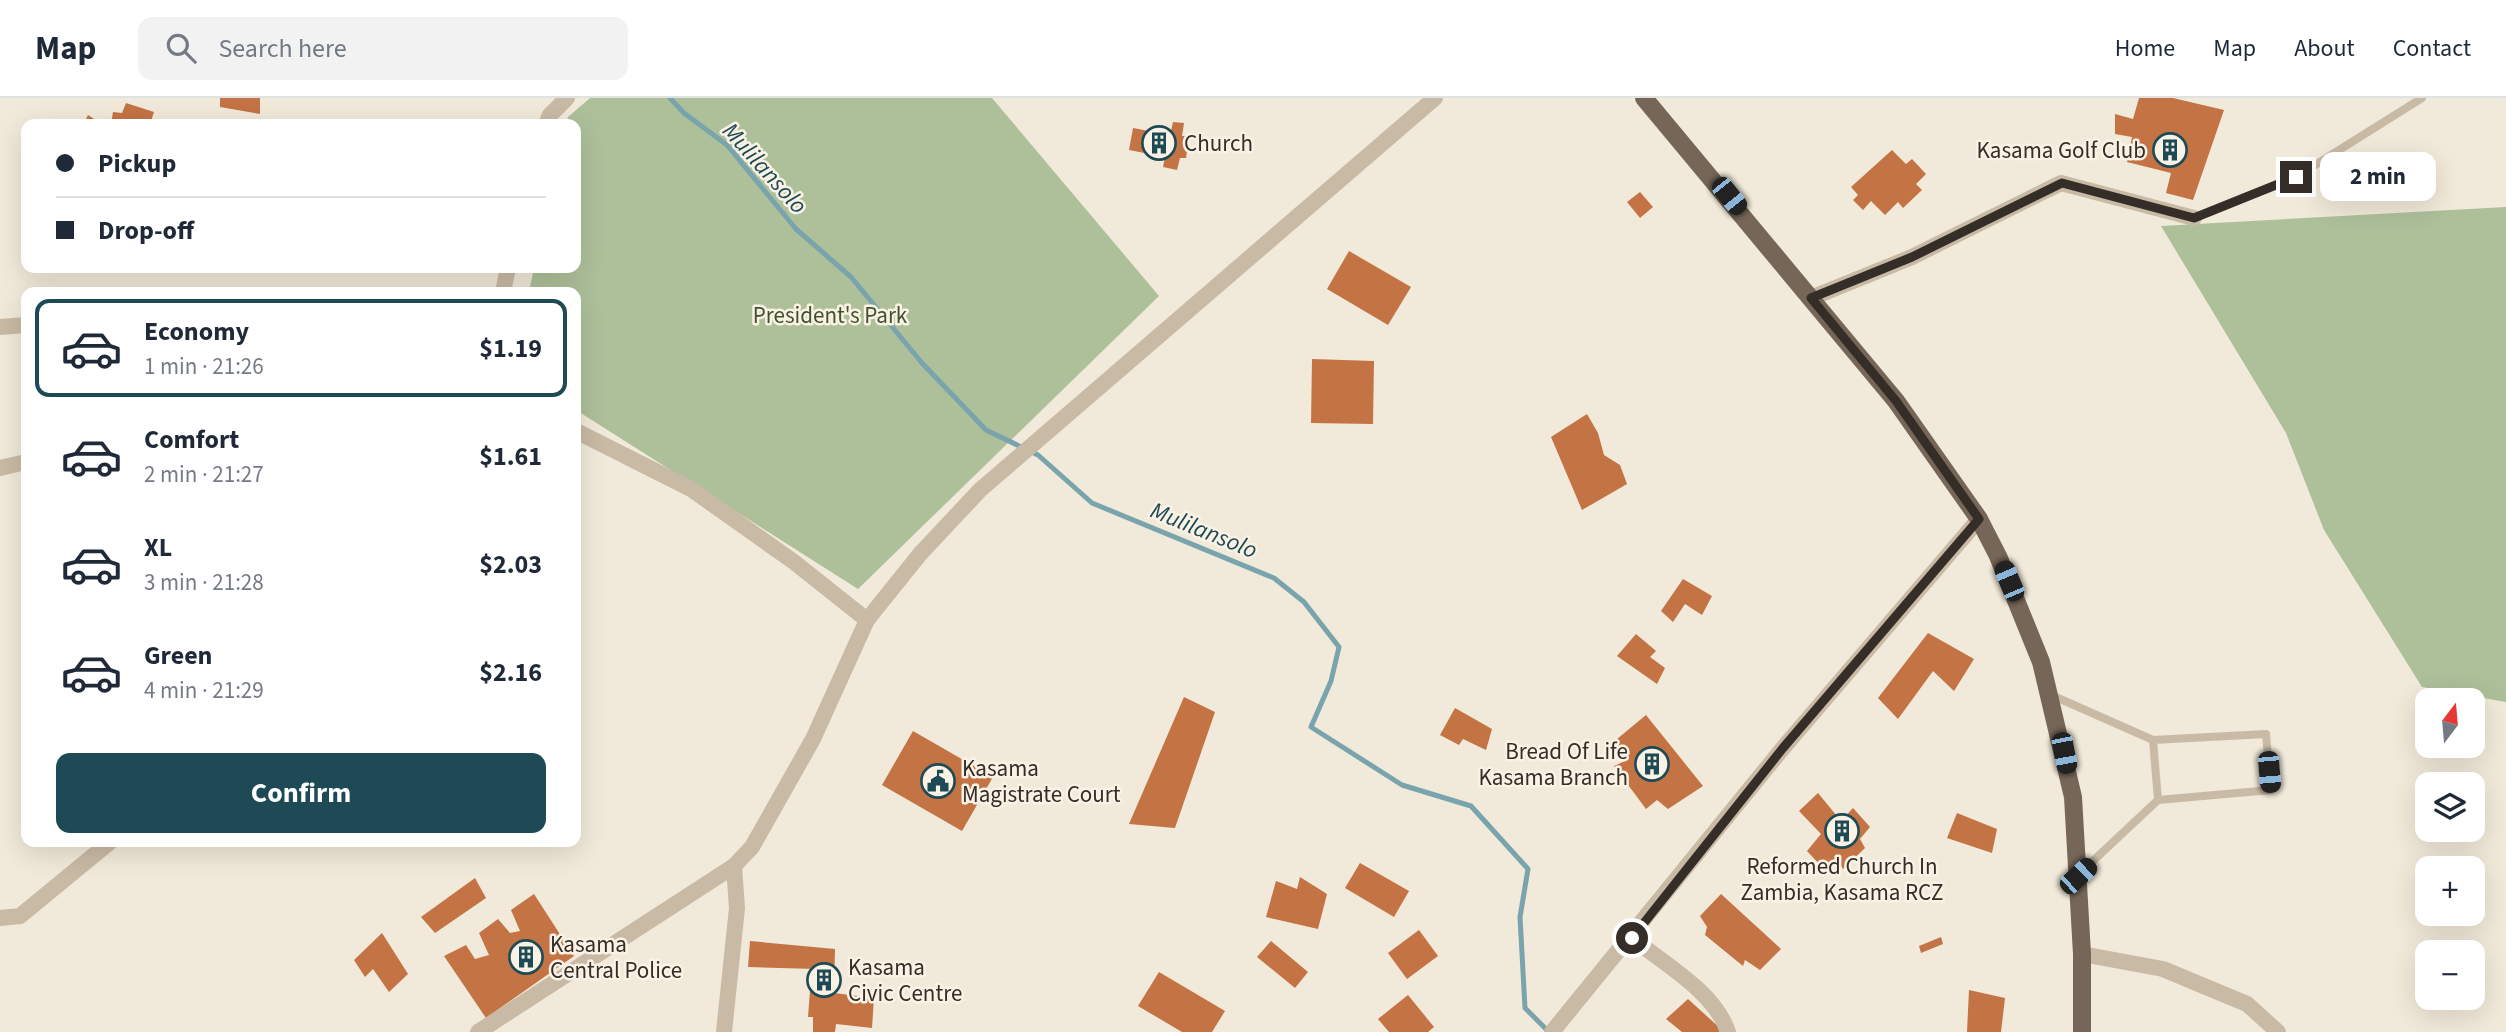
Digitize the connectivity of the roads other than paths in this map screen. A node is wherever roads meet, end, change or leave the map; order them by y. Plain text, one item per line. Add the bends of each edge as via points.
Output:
1 (568, 98) edge
2 (1435, 98) edge
3 (1644, 98) edge
4 (2422, 98) edge
5 (548, 119) edge
6 (2194, 218) joint
7 (1811, 298) junction
8 (21, 325) edge
9 (0, 327) edge
10 (581, 434) edge
11 (21, 462) edge
12 (0, 468) edge
13 (1979, 519) junction
14 (867, 620) junction
15 (2049, 694) junction
16 (2152, 740) junction
17 (2158, 800) junction
18 (104, 847) edge
19 (734, 866) junction
20 (2078, 876) junction
21 (0, 918) edge
22 (1632, 938) junction
23 (2082, 954) junction
24 (1556, 1028) edge
25 (478, 1032) edge
26 (724, 1032) edge
27 (1728, 1032) edge
28 (2081, 1032) edge
29 (2278, 1032) edge

1 - 5 street
2 - 14 street via 980,490
3 - 7 main road
4 - 6 lane via 2296,177
6 - 7 street via 2062,183 1912,257
7 - 13 main road via 1896,401
8 - 9 street
10 - 14 street via 691,489
11 - 12 street
13 - 15 main road via 2020,606
13 - 22 street via 1783,748
14 - 19 street via 813,739 767,825
15 - 16 lane
15 - 20 main road via 2073,797
16 - 17 lane
16 - 17 lane via 2266,734 2271,790
17 - 20 lane
18 - 21 street via 20,916
19 - 25 street
19 - 26 street via 737,908
20 - 23 main road
22 - 24 street
22 - 27 street via 1702,994 1719,1012
23 - 28 main road
23 - 29 street via 2164,968 2247,1004

